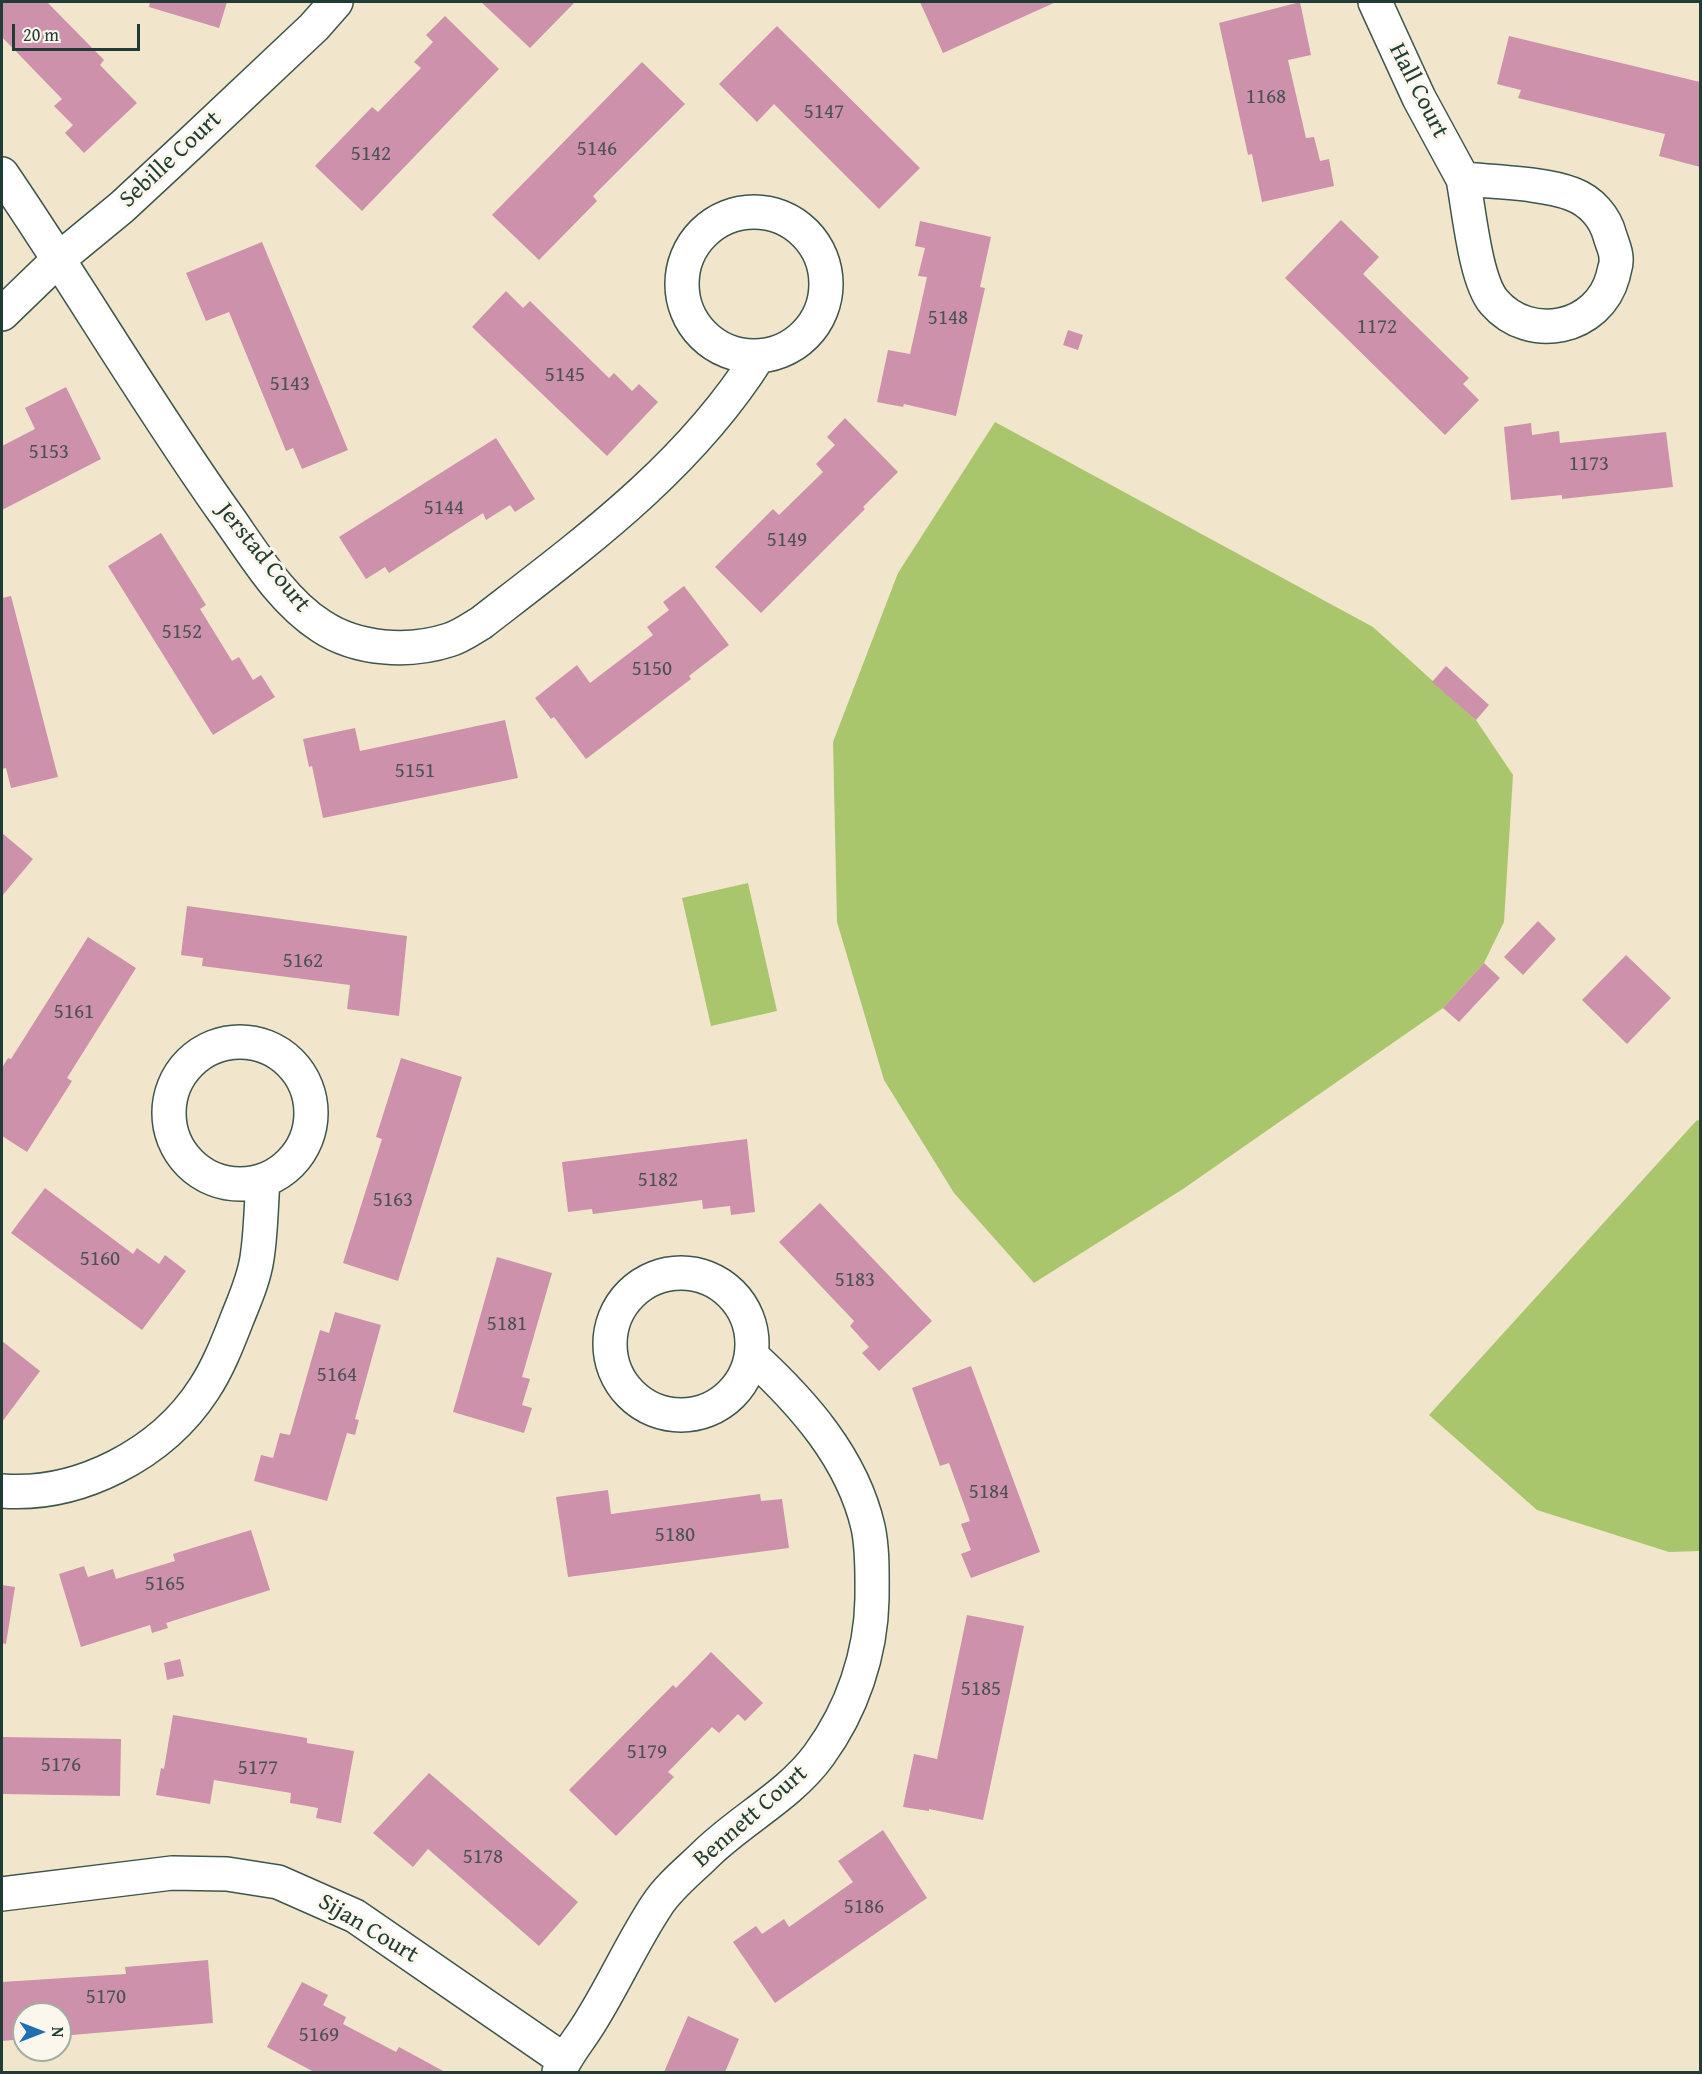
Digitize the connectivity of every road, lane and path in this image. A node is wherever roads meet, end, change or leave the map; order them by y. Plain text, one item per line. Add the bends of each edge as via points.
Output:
1 (336, 2) edge
2 (1375, 2) edge
3 (2, 174) edge
4 (1463, 179) junction
5 (60, 258) junction
6 (2, 314) edge
7 (758, 357) junction
8 (263, 1181) junction
9 (753, 1357) junction
10 (2, 1491) edge
11 (2, 1894) edge
12 (561, 2066) edge

1 - 5 street, Sebille Court via 122,207
2 - 4 street, Hall Court via 1419,98
3 - 5 street, Jerstad Court
4 - 4 street, Hall Court via 1552,189 1591,205 1606,222 1617,260 1608,292 1596,308 1561,327 1526,325 1494,303 1484,287
5 - 6 street, Sebille Court
5 - 7 street, Jerstad Court via 177,445 277,584 323,627 375,646 422,647 451,640 481,623 644,492 702,433
7 - 7 street via 732,354 709,341 691,322 682,296 682,269 693,244 711,225 736,214 762,212 787,220 808,237 822,260 826,286 820,312 806,335 784,350
8 - 8 street via 285,1168 302,1147 310,1122 309,1096 299,1072 280,1054 256,1043 230,1042 205,1050 185,1067 172,1090 169,1116 174,1142 189,1163 211,1178 237,1185
8 - 10 street via 257,1258 250,1287 205,1388 184,1414 140,1452 88,1479 37,1491
9 - 9 street via 743,1384 706,1413 663,1415 644,1407 627,1392 610,1359 610,1332 617,1310 637,1286 668,1273 709,1277 730,1290 750,1322
9 - 12 street, Bennett Court via 811,1415 837,1454 860,1502 872,1555 872,1617 867,1648 846,1709 819,1755 804,1773 708,1852 658,1903
11 - 12 street, Sijan Court via 172,1873 227,1874 278,1882 355,1916

